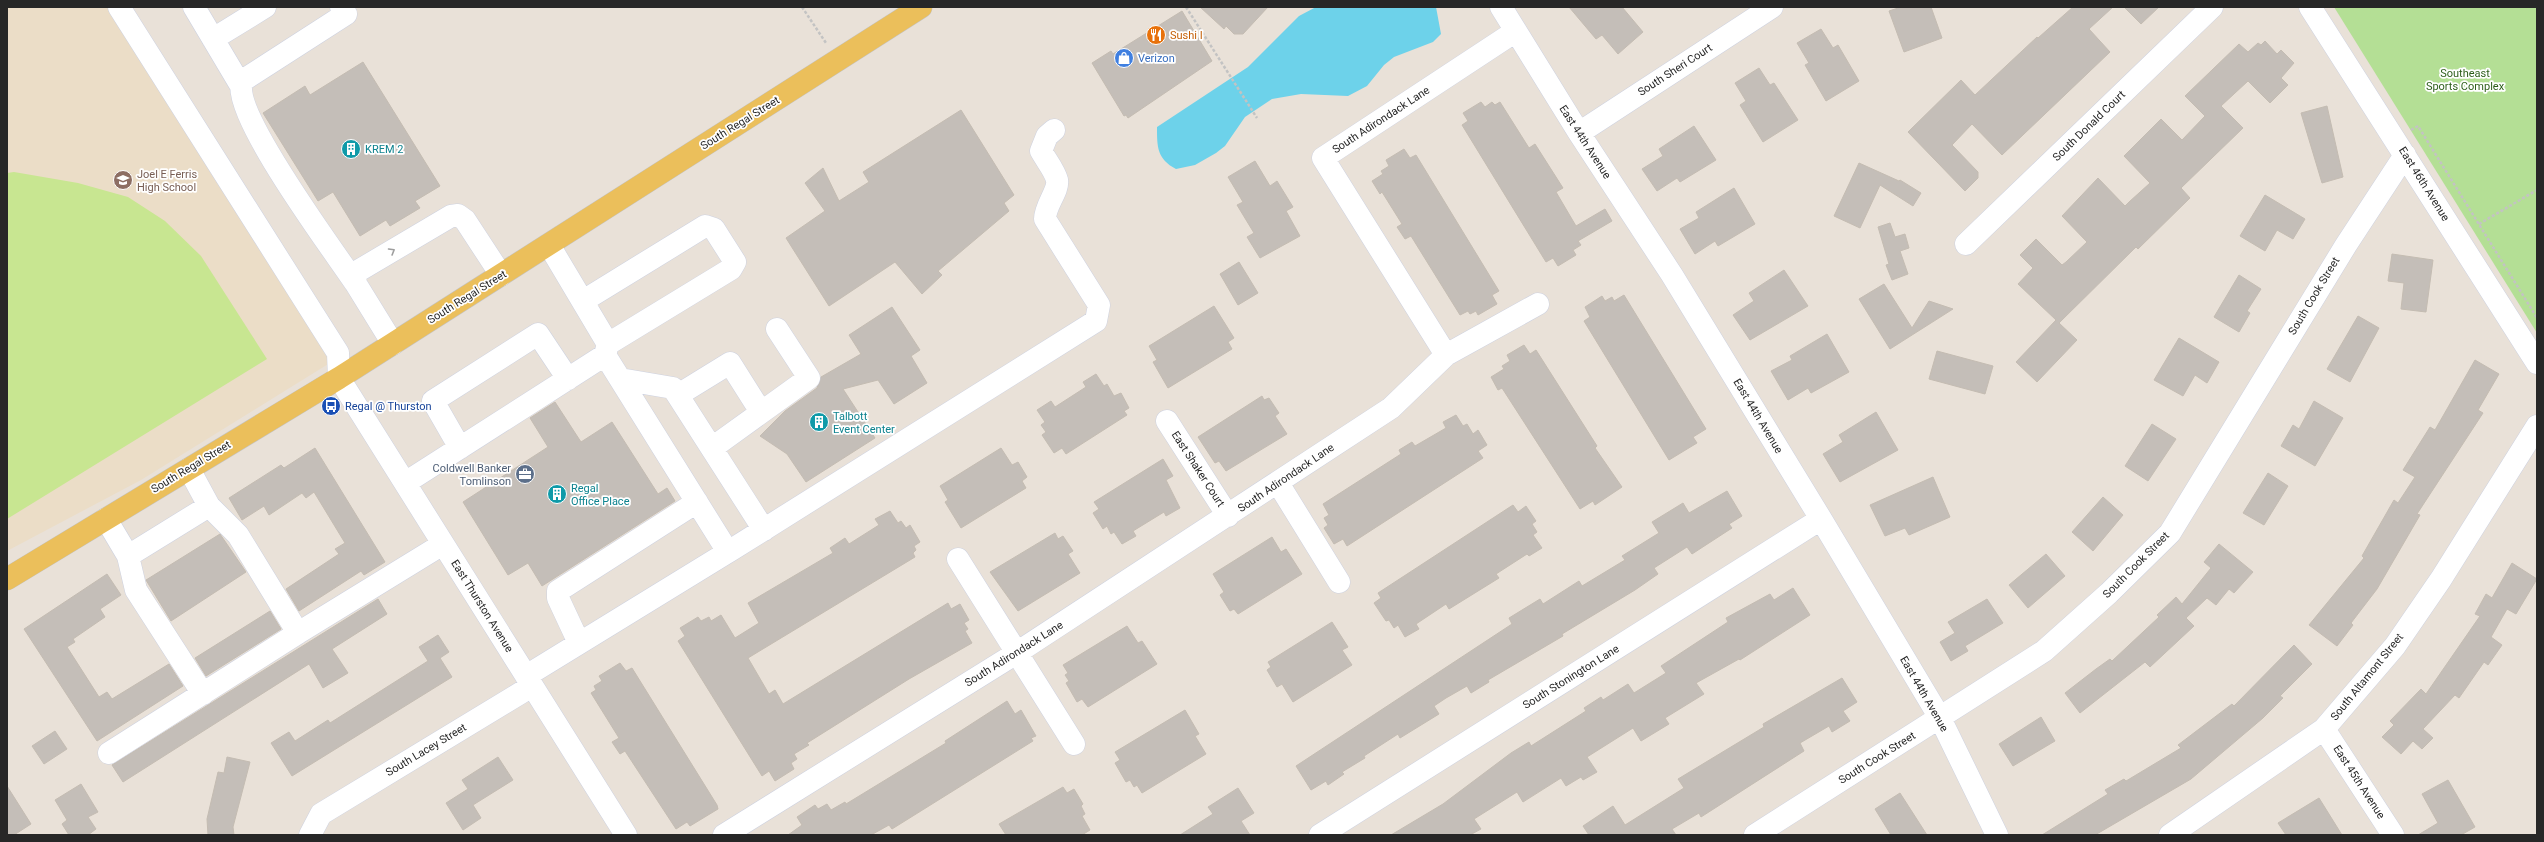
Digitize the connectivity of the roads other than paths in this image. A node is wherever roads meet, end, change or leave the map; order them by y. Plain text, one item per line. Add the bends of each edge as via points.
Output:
1 (194, 7) edge
2 (265, 7) edge
3 (341, 7) edge
4 (921, 7) edge
5 (1501, 7) edge
6 (1772, 7) edge
7 (2310, 7) edge
8 (123, 8) edge
9 (2202, 11) edge
10 (1516, 31) junction
11 (213, 39) junction
12 (240, 86) junction
13 (1054, 130) dead end
14 (1579, 133) junction
15 (2400, 147) junction
16 (1966, 244) dead end
17 (549, 245) junction
18 (501, 275) junction
19 (357, 278) junction
20 (583, 301) junction
21 (1538, 304) dead end
22 (777, 329) dead end
23 (393, 344) junction
24 (606, 350) junction
25 (1446, 355) junction
26 (2537, 363) edge
27 (339, 378) junction
28 (568, 378) junction
29 (620, 379) junction
30 (678, 395) junction
31 (761, 412) junction
32 (1167, 421) dead end
33 (2537, 426) edge
34 (460, 448) junction
35 (712, 448) junction
36 (189, 469) junction
37 (405, 483) junction
38 (1278, 483) junction
39 (697, 502) junction
40 (209, 506) junction
41 (1228, 516) junction
42 (106, 519) junction
43 (1821, 519) junction
44 (764, 530) junction
45 (443, 544) junction
46 (728, 552) junction
47 (128, 556) junction
48 (958, 559) dead end
49 (7, 579) edge
50 (1339, 582) dead end
51 (298, 633) junction
52 (579, 643) junction
53 (1015, 654) junction
54 (529, 681) junction
55 (203, 694) junction
56 (1940, 718) junction
57 (2324, 729) junction
58 (1074, 744) dead end
59 (109, 753) dead end
60 (310, 835) edge
61 (626, 835) edge
62 (724, 835) edge
63 (1320, 835) edge
64 (1755, 835) edge
65 (1997, 835) edge
66 (2170, 835) edge
67 (2394, 835) edge

1 - 11 street
2 - 11 street
3 - 12 street via 346,14 242,81
4 - 17 main road, South Regal Street
5 - 10 street, East 44th Avenue
6 - 14 street, South Sheri Court
7 - 15 street, East 46th Avenue
8 - 27 street via 338,353
9 - 16 street, South Donald Court
10 - 14 street, East 44th Avenue
10 - 25 street, South Adirondack Lane via 1323,158
11 - 12 street
12 - 19 street via 247,111 262,143
13 - 44 street, South Lacey Street via 1047,136 1041,151 1057,180 1057,189 1045,211 1045,219 1099,305 1096,321
14 - 43 street, East 44th Avenue via 1672,275
15 - 26 street, East 46th Avenue
15 - 56 street, South Cook Street via 2346,245 2170,533 2109,593 2044,651
17 - 18 main road, South Regal Street
17 - 20 street
19 -> 18 street via 451,216 465,220
18 - 23 main road, South Regal Street
19 - 23 street
20 - 24 street
20 - 24 street via 704,226 714,229 735,262 731,269
21 - 25 street
22 - 31 street via 809,378
23 - 27 main road, South Regal Street
24 - 28 street
24 - 29 street
25 - 38 street, South Adirondack Lane via 1391,408
27 - 36 main road, South Regal Street
27 - 37 street, East Thurston Avenue
28 - 34 street
28 - 34 street via 538,334 432,401
29 - 30 street via 673,388
29 - 39 street
30 - 31 street via 730,363
30 - 35 street
31 - 35 street
32 - 41 street, East Shaker Court
33 - 57 street, South Altamont Street via 2441,579 2395,646
34 - 37 street
35 - 44 street
36 - 40 street
36 - 42 main road, South Regal Street
37 - 45 street, East Thurston Avenue
38 - 41 street, South Adirondack Lane
38 - 50 street
39 - 46 street
39 - 52 street via 558,591 558,598
40 - 47 street
40 - 51 street via 238,535
41 - 53 street, South Adirondack Lane
42 - 47 street
42 - 49 main road, South Regal Street
43 - 56 street, East 44th Avenue
43 - 63 street, South Stonington Lane
44 - 46 street, South Lacey Street
45 - 51 street
45 - 54 street, East Thurston Avenue
46 - 52 street, South Lacey Street
47 - 55 street via 136,590
48 - 53 street
51 - 55 street
52 - 54 street, South Lacey Street
53 - 58 street
53 - 62 street, South Adirondack Lane
54 - 60 street, South Lacey Street via 321,814
54 - 61 street, East Thurston Avenue
55 - 59 street
56 - 64 street, South Cook Street
56 - 65 street, East 44th Avenue
57 - 66 street, South Altamont Street
57 - 67 street, East 45th Avenue

